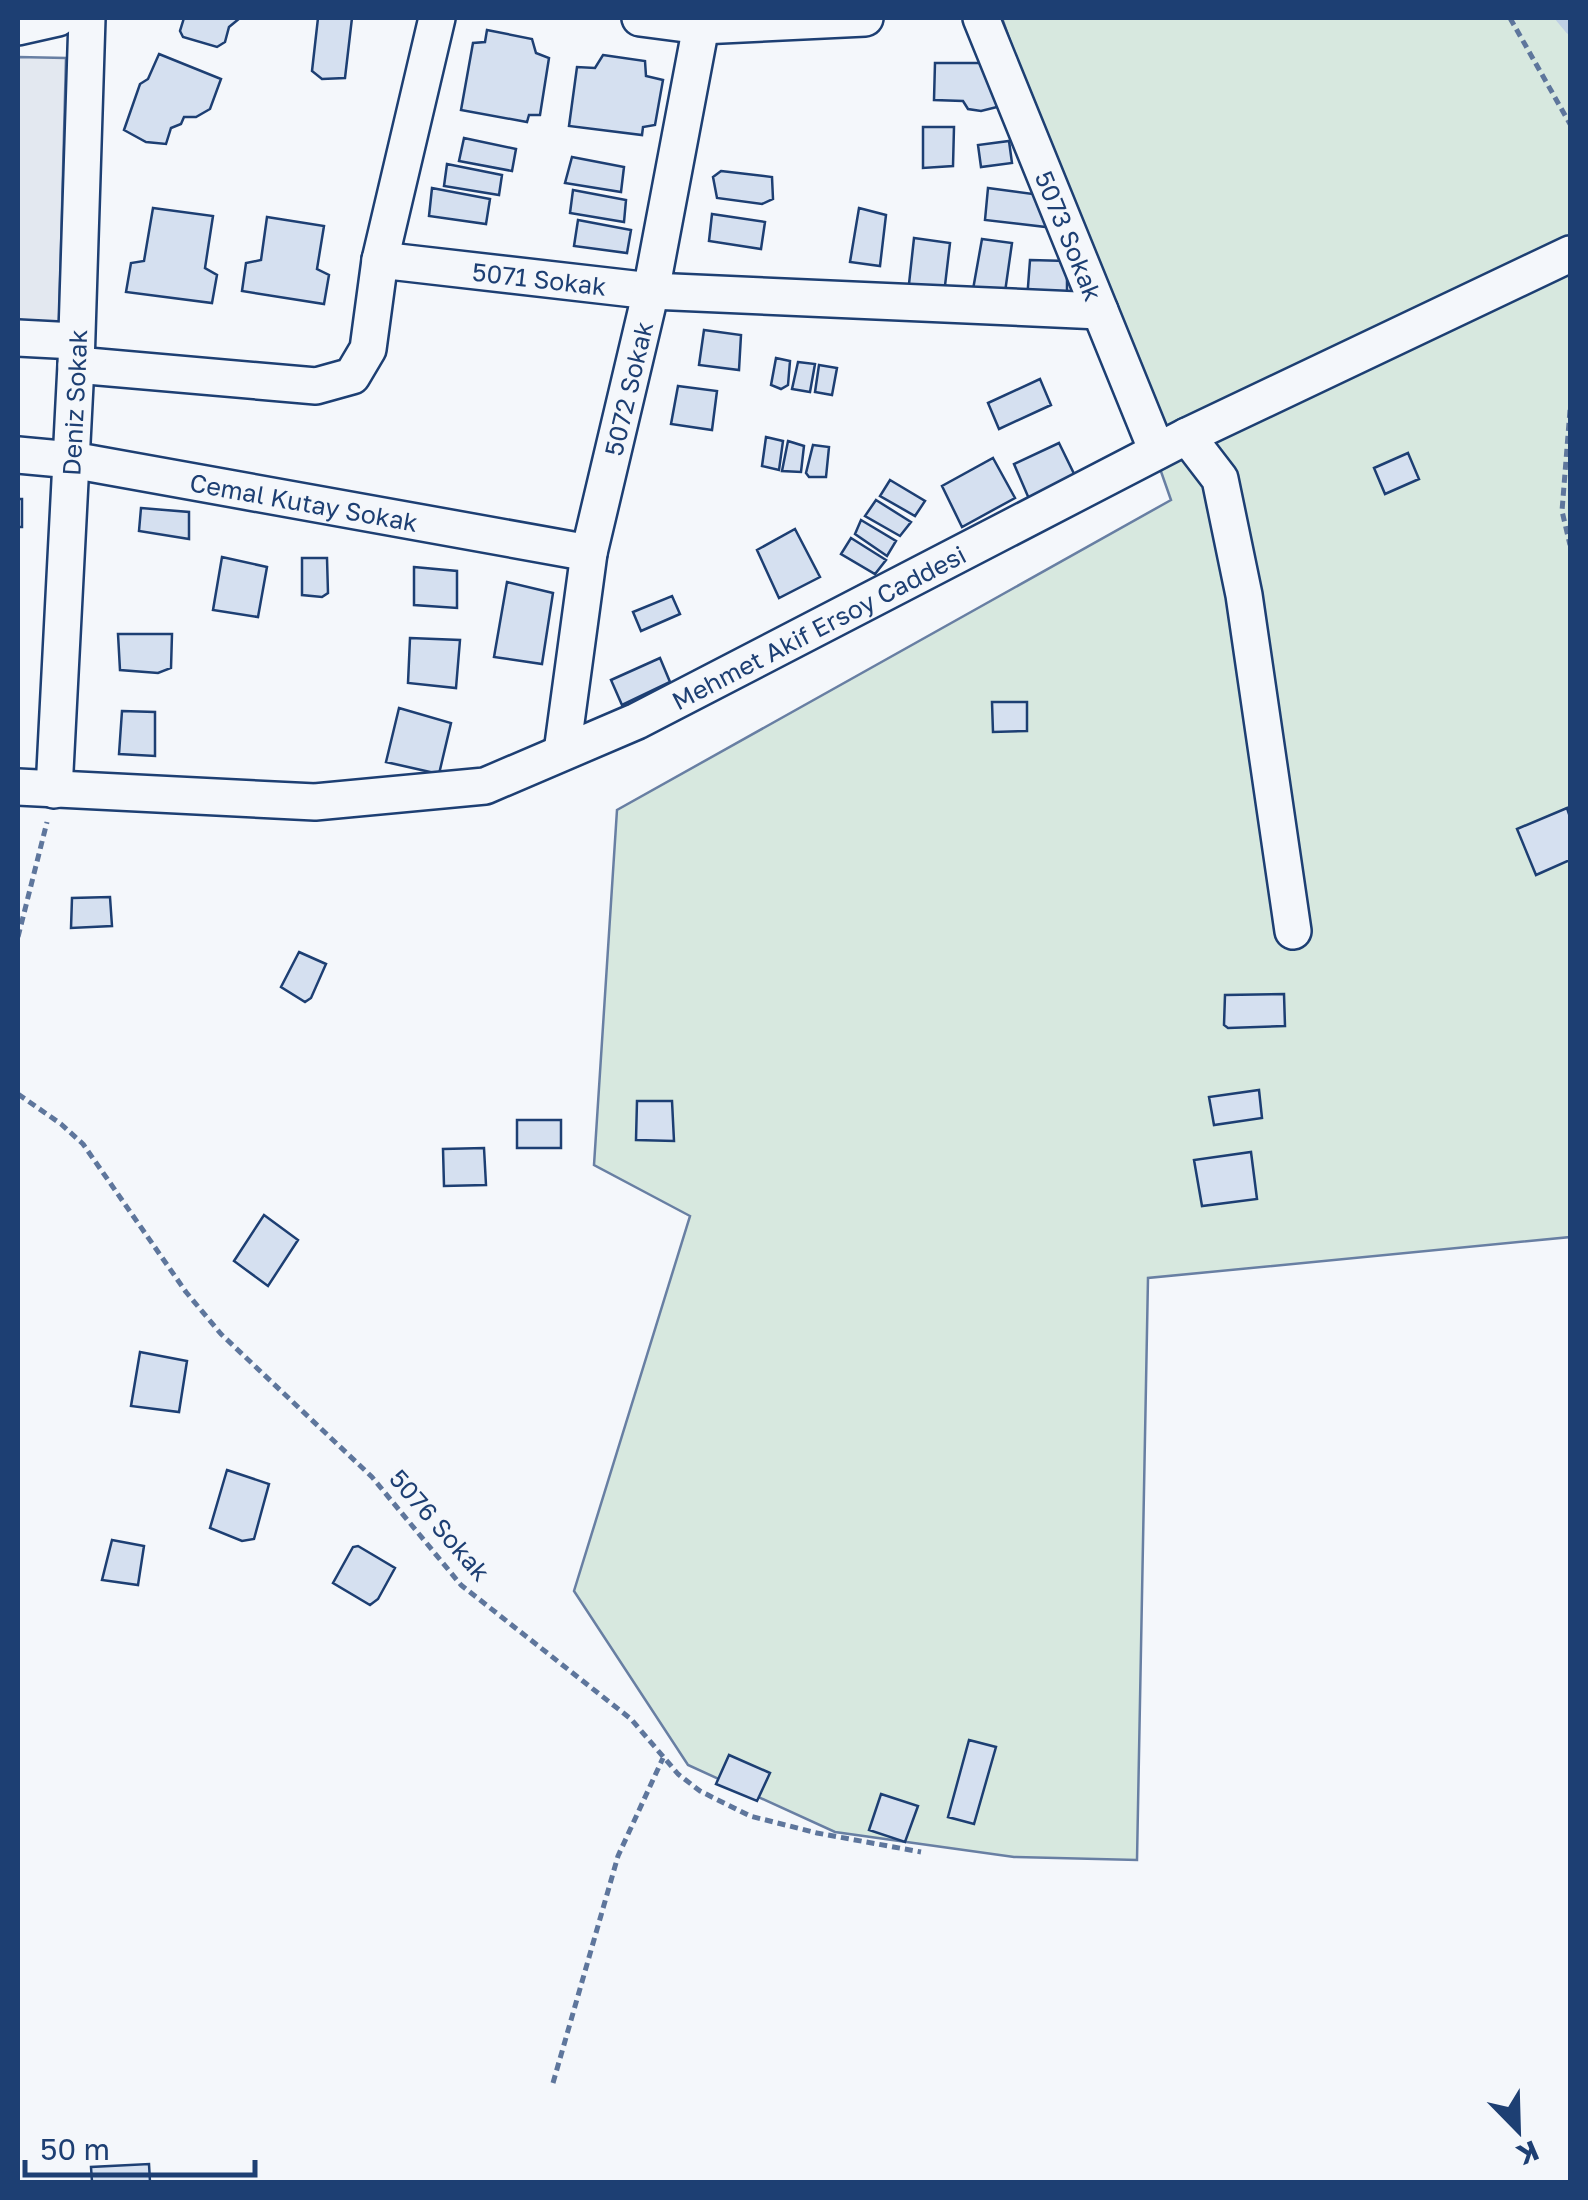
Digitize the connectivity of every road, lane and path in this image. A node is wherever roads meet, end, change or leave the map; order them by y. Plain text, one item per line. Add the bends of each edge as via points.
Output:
1 (58, 18) edge
2 (87, 18) edge
3 (438, 18) edge
4 (640, 18) edge
5 (865, 18) edge
6 (981, 18) edge
7 (1510, 18) edge
8 (700, 26) junction
9 (18, 27) edge
10 (1570, 124) edge
11 (1570, 254) edge
12 (380, 260) junction
13 (651, 291) junction
14 (1100, 311) junction
15 (18, 338) edge
16 (76, 353) junction
17 (1570, 410) edge
18 (1172, 444) junction
19 (18, 455) edge
20 (72, 460) junction
21 (1570, 545) edge
22 (590, 554) junction
23 (562, 752) junction
24 (18, 787) edge
25 (54, 790) junction
26 (1293, 931) dead end
27 (18, 937) edge
28 (18, 1094) edge
29 (663, 1758) junction
30 (920, 1852) dead end
31 (553, 2082) dead end

1 - 9 street
2 - 16 street, Deniz Sokak
3 - 12 street
4 - 8 street
5 - 8 street
6 - 14 street, 5073 Sokak
7 - 10 path
8 - 13 street, 5072 Sokak
11 - 18 street, Mehmet Akif Ersoy Caddesi
12 - 13 street, 5071 Sokak
12 - 16 street via 368,350 352,376 316,386
13 - 14 street, 5071 Sokak
13 - 22 street, 5072 Sokak
14 - 18 street, 5073 Sokak
15 - 16 street
16 - 20 street, Deniz Sokak
17 - 21 path via 1562,510
18 - 23 street, Mehmet Akif Ersoy Caddesi via 637,721
18 - 26 street, 5073 Sokak via 1220,478 1244,595
19 - 20 street, Cemal Kutay Sokak
20 - 22 street, Cemal Kutay Sokak
20 - 25 street, Deniz Sokak
22 - 23 street, 5072 Sokak
23 - 25 street, Mehmet Akif Ersoy Caddesi via 484,786 316,802
24 - 25 street, Mehmet Akif Ersoy Caddesi
25 - 27 path
28 - 29 path, 5076 Sokak via 83,1144 221,1334 372,1478 461,1585 632,1719
29 - 30 path, 5076 Sokak via 700,1791 750,1816
29 - 31 path via 618,1856

